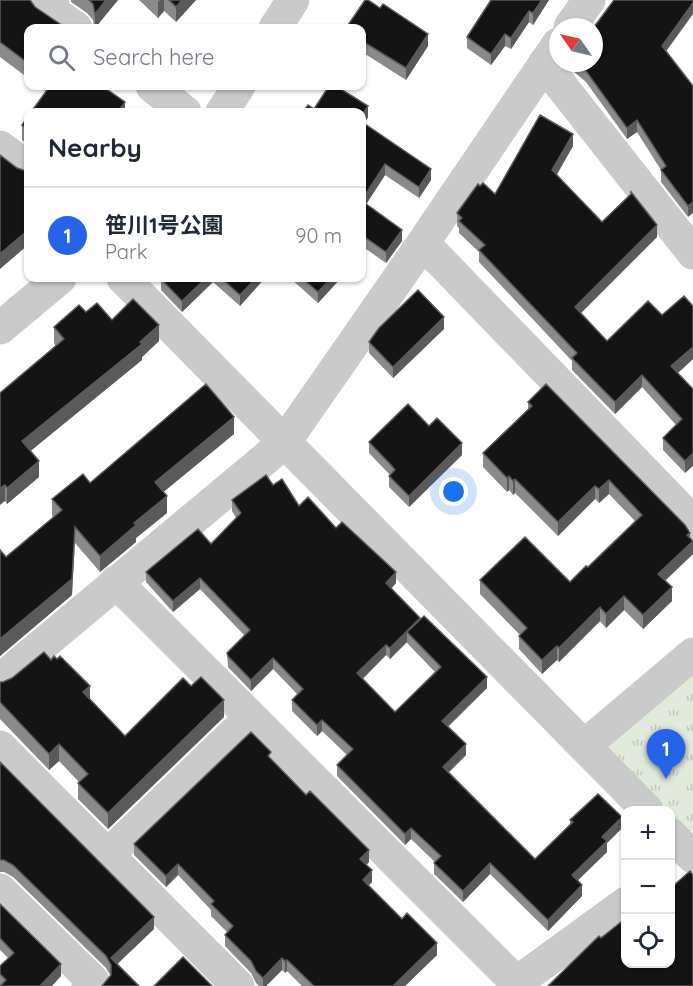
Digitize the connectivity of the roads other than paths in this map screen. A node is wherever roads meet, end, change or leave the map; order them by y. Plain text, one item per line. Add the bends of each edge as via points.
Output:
1 (52, 0) edge
2 (293, 0) edge
3 (589, 0) edge
4 (576, 18) edge
5 (70, 24) edge
6 (278, 24) edge
7 (549, 57) edge
8 (564, 72) edge
9 (157, 90) edge
10 (236, 90) edge
11 (180, 108) edge
12 (225, 108) edge
13 (0, 147) edge
14 (24, 165) edge
15 (423, 243) junction
16 (693, 253) edge
17 (55, 282) edge
18 (127, 282) edge
19 (0, 328) edge
20 (284, 443) junction
21 (693, 522) edge
22 (116, 582) junction
23 (693, 654) edge
24 (0, 680) edge
25 (251, 717) junction
26 (584, 746) junction
27 (0, 747) edge
28 (643, 806) edge
29 (108, 855) junction
30 (0, 890) edge
31 (621, 907) edge
32 (516, 985) edge
33 (88, 986) edge
34 (238, 986) edge

1 - 5 street via 46,7
2 - 6 street
3 - 4 street
7 - 15 street
8 - 16 street
9 - 11 street
10 - 12 street
13 - 14 street
15 - 20 street
15 - 21 street
17 - 19 street
18 - 20 street
20 - 22 street
20 - 26 street
22 - 24 street
22 - 25 street
23 - 26 street
25 - 29 street
25 - 32 street
26 - 28 street
27 - 29 street
29 - 34 street
30 - 33 street via 93,981
31 - 32 street

